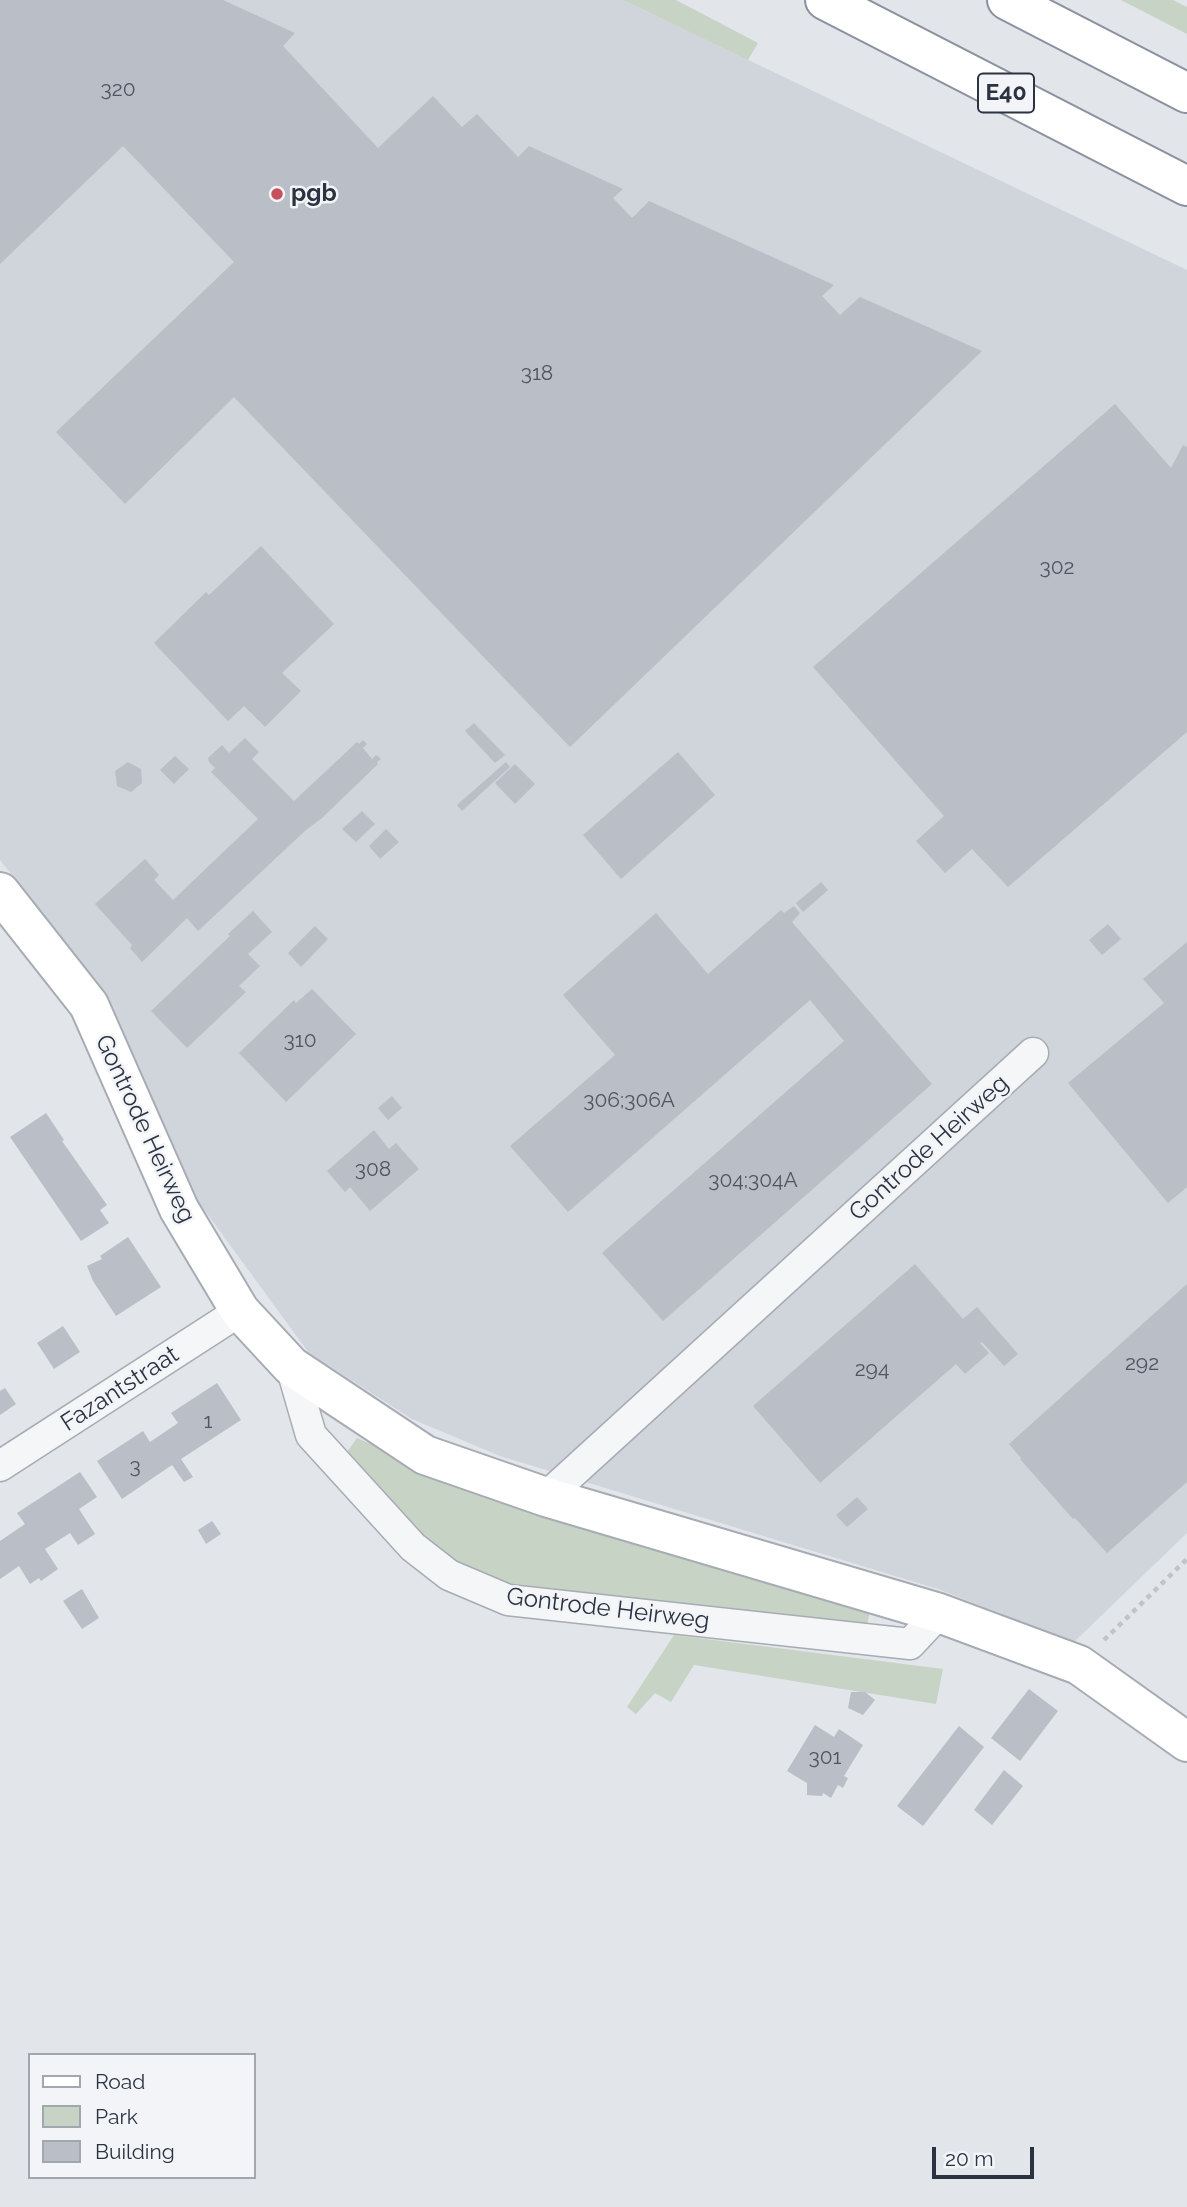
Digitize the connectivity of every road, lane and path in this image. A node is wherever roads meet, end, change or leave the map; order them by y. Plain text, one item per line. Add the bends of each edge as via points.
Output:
1 (825, 0) edge
2 (1007, 0) edge
3 (1187, 93) edge
4 (1187, 187) edge
5 (0, 892) edge
6 (1033, 1053) dead end
7 (240, 1311) junction
8 (290, 1366) junction
9 (0, 1466) edge
10 (546, 1497) junction
11 (1187, 1559) edge
12 (939, 1613) junction
13 (1079, 1665) junction
14 (1187, 1742) edge

1 - 4 main road, E40
2 - 3 main road
5 - 7 main road, Gontrode Heirweg via 89,1005 179,1209
6 - 10 street, Gontrode Heirweg
7 - 8 main road, Gontrode Heirweg
7 - 9 street, Fazantstraat
8 - 10 main road, Gontrode Heirweg via 425,1455
8 - 12 street, Gontrode Heirweg via 311,1435 413,1547 449,1575 508,1600 910,1644
10 - 12 main road, Gontrode Heirweg
11 - 13 path
12 - 13 main road, Gontrode Heirweg
13 - 14 main road, Gontrode Heirweg

